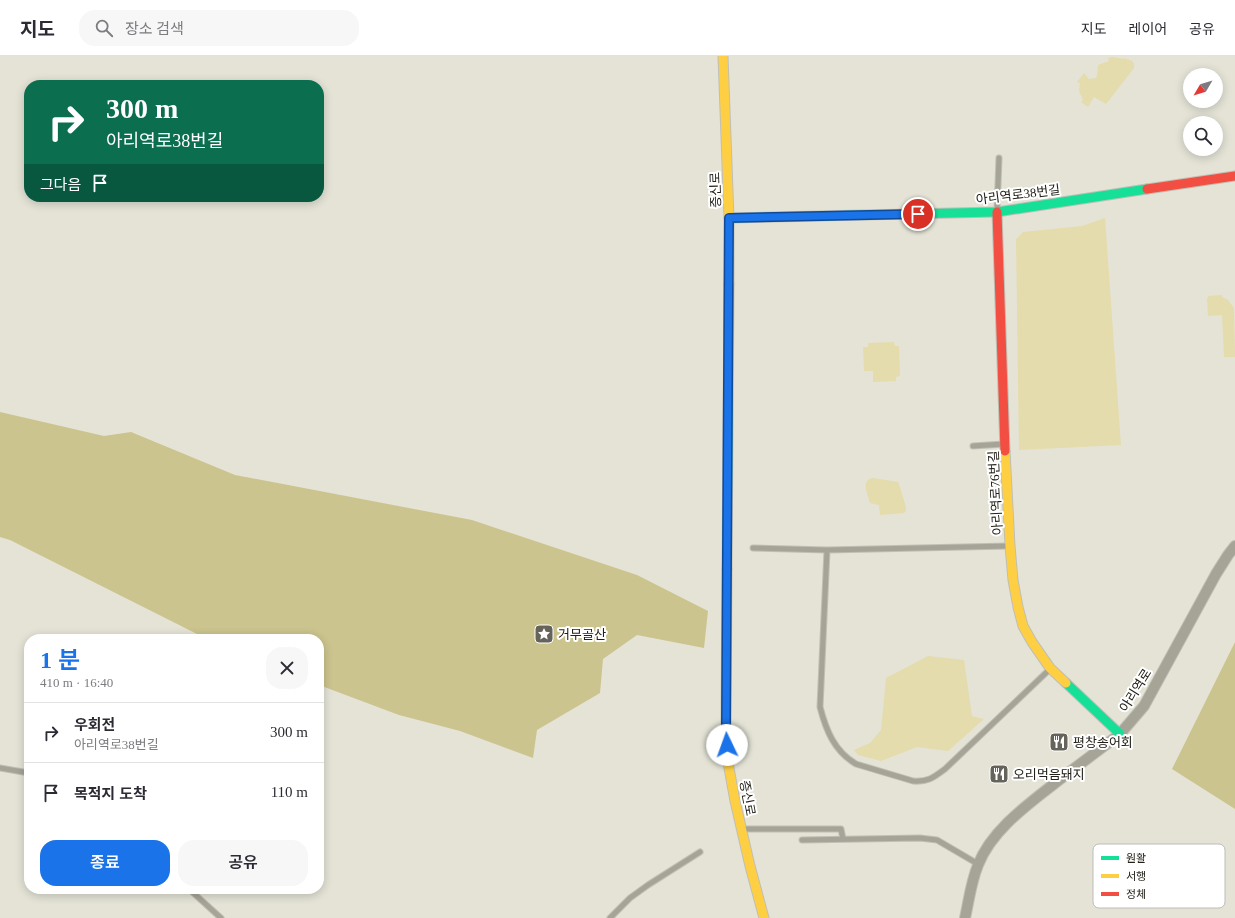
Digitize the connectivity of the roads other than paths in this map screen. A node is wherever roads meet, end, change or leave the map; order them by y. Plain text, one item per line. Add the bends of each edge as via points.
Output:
1 (723, 56) edge
2 (1000, 158) dead end
3 (1235, 176) edge
4 (997, 212) junction
5 (729, 218) junction
6 (1005, 444) junction
7 (973, 446) dead end
8 (1010, 546) junction
9 (1235, 546) edge
10 (753, 548) dead end
11 (827, 550) junction
12 (1050, 668) junction
13 (1120, 734) junction
14 (0, 768) edge
15 (24, 772) edge
16 (742, 829) junction
17 (843, 839) junction
18 (802, 840) dead end
19 (700, 852) dead end
20 (978, 864) junction
21 (195, 894) edge
22 (221, 918) edge
23 (610, 918) edge
24 (764, 918) edge
25 (965, 918) edge

1 - 5 street, 증신로
2 - 4 lane
3 - 4 street, 아리역로38번길
4 - 5 street, 아리역로38번길
4 - 6 street, 아리역로76번길
5 - 16 street, 증신로 via 726,723 728,757
6 - 7 lane
6 - 8 street, 아리역로76번길
8 - 11 lane
8 - 12 street, 아리역로76번길 via 1013,580 1023,626
9 - 13 street, 아리역로 via 1216,574 1144,706
10 - 11 lane
11 - 12 lane via 820,707 829,736 850,761 912,781 928,780 945,769
12 - 13 street, 아리역로76번길
13 - 20 street, 아리역로 via 1019,812 990,843
14 - 15 lane
16 - 17 lane via 841,829
16 - 24 street, 증신로
17 - 18 lane
17 - 20 lane via 937,840
19 - 23 lane via 630,898
20 - 25 street, 아리역로
21 - 22 lane

